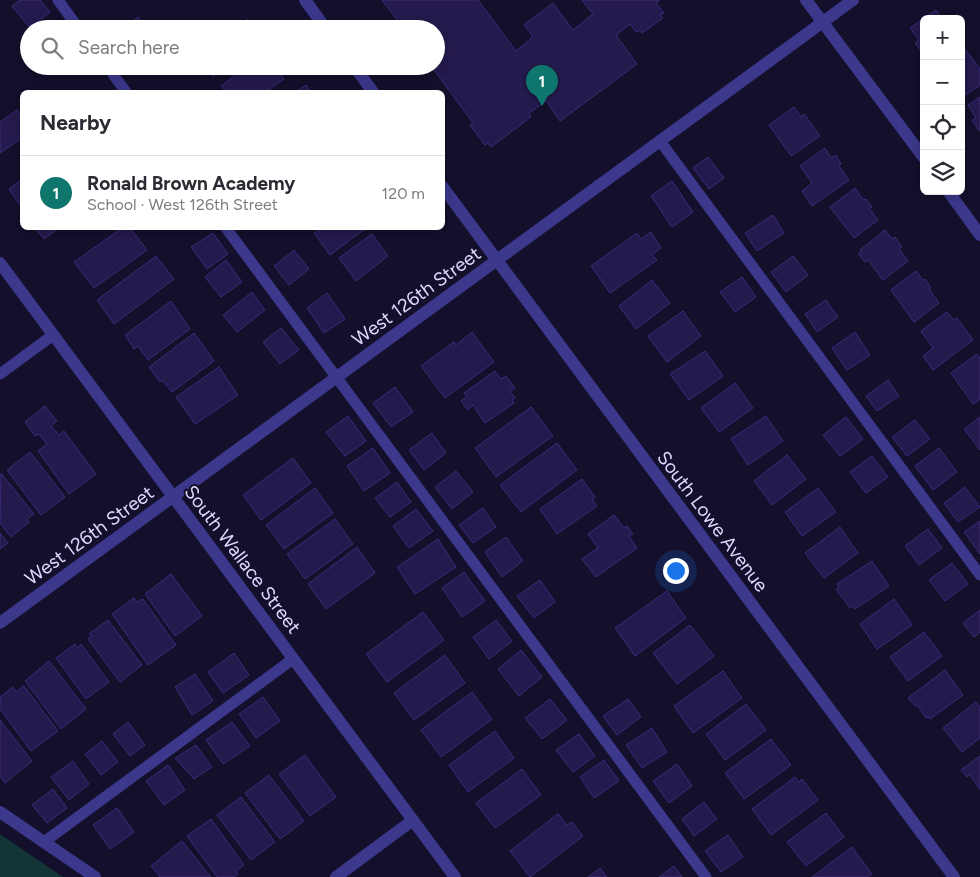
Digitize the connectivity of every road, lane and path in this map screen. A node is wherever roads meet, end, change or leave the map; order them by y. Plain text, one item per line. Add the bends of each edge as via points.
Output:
1 (58, 0) edge
2 (305, 0) edge
3 (806, 0) edge
4 (853, 0) edge
5 (72, 20) edge
6 (319, 20) edge
7 (823, 22) junction
8 (114, 75) edge
9 (361, 75) edge
10 (125, 90) edge
11 (372, 90) edge
12 (660, 141) junction
13 (920, 153) edge
14 (445, 190) edge
15 (951, 195) edge
16 (227, 230) edge
17 (980, 235) edge
18 (497, 260) junction
19 (0, 263) edge
20 (53, 335) junction
21 (0, 374) edge
22 (336, 377) junction
23 (173, 497) junction
24 (980, 575) edge
25 (0, 623) edge
26 (293, 658) junction
27 (0, 812) edge
28 (413, 820) junction
29 (44, 842) junction
30 (95, 877) edge
31 (336, 877) edge
32 (455, 877) edge
33 (706, 877) edge
34 (954, 877) edge

1 - 5 lane
2 - 6 street
3 - 7 street
4 - 7 street, West 126th Street
7 - 12 street, West 126th Street
7 - 13 street
8 - 10 lane
9 - 11 street
12 - 18 street, West 126th Street
12 - 24 lane
14 - 18 street, South Lowe Avenue
15 - 17 street
16 - 22 lane
18 - 22 street, West 126th Street
18 - 34 street, South Lowe Avenue
19 - 20 street, South Wallace Street
20 - 21 lane
20 - 23 street, South Wallace Street
22 - 23 street, West 126th Street
22 - 33 lane
23 - 25 street, West 126th Street
23 - 26 street, South Wallace Street
26 - 28 street, South Wallace Street
26 - 29 lane
27 - 29 street
28 - 31 street
28 - 32 street, South Wallace Street
29 - 30 street

